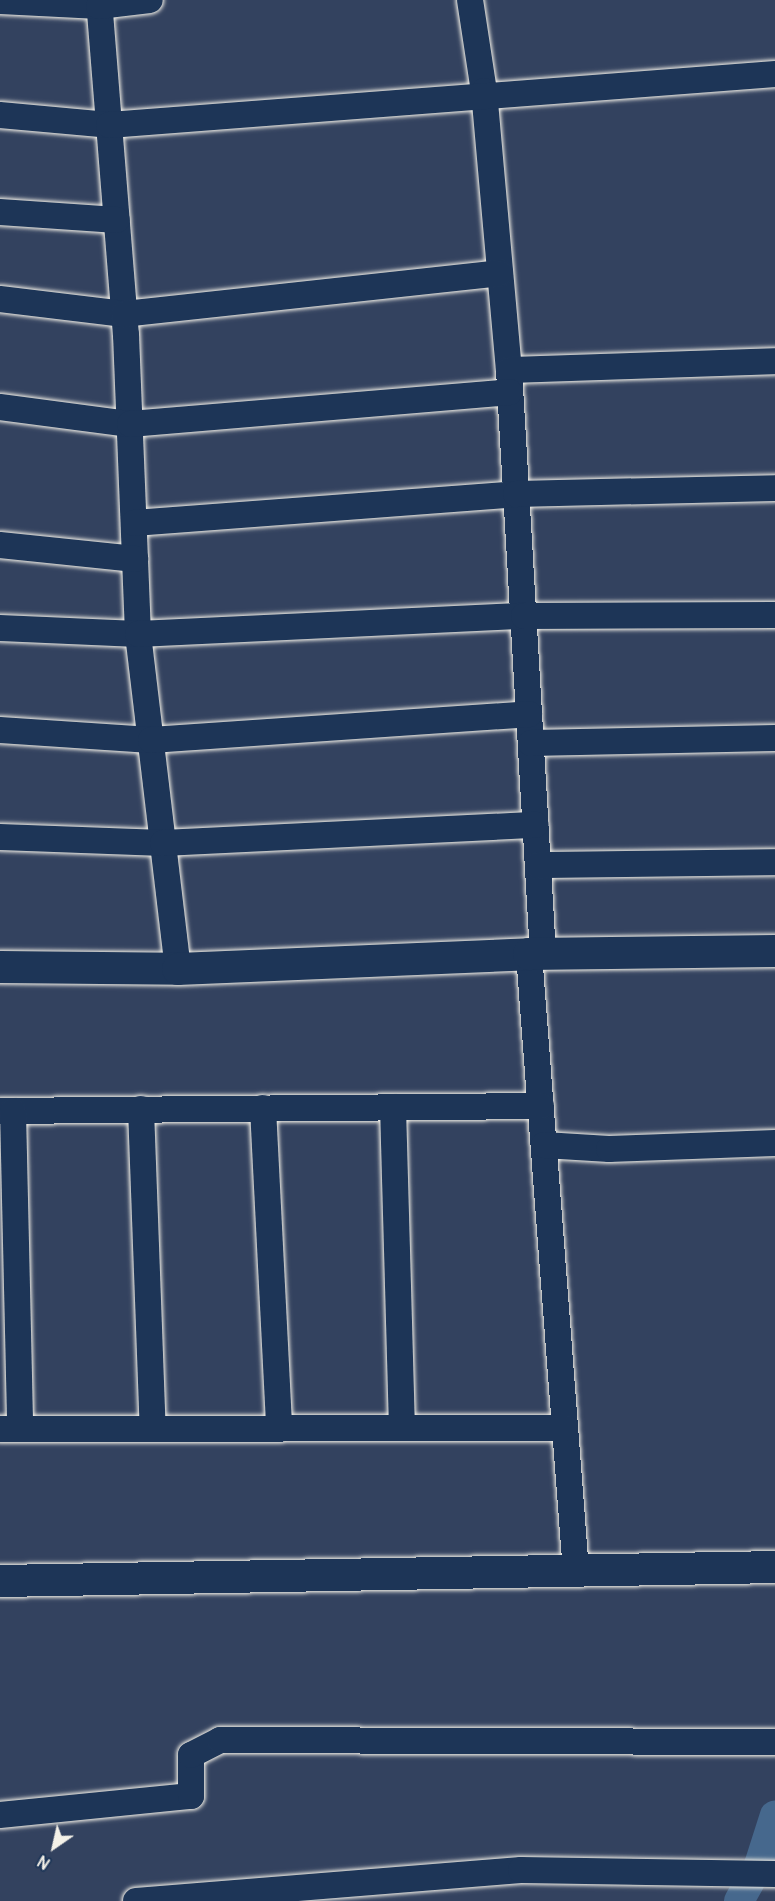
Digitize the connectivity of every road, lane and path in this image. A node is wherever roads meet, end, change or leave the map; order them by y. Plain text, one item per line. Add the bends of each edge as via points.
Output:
1 (150, 0) edge
2 (470, 0) edge
3 (0, 1) edge
4 (99, 3) edge
5 (775, 74) edge
6 (484, 96) junction
7 (0, 115) edge
8 (109, 125) junction
9 (0, 212) edge
10 (117, 220) junction
11 (500, 273) junction
12 (0, 298) edge
13 (124, 314) junction
14 (775, 361) edge
15 (510, 381) junction
16 (0, 406) edge
17 (130, 424) junction
18 (775, 488) edge
19 (516, 494) junction
20 (134, 523) junction
21 (0, 545) edge
22 (135, 558) junction
23 (775, 615) edge
24 (524, 616) junction
25 (0, 628) edge
26 (138, 634) junction
27 (529, 714) junction
28 (0, 730) edge
29 (775, 738) edge
30 (151, 740) junction
31 (531, 743) junction
32 (536, 825) junction
33 (0, 837) edge
34 (163, 843) junction
35 (775, 862) edge
36 (538, 865) junction
37 (775, 951) edge
38 (536, 954) junction
39 (0, 967) edge
40 (178, 969) junction
41 (541, 1106) junction
42 (393, 1107) junction
43 (263, 1108) junction
44 (141, 1109) junction
45 (7, 1111) edge
46 (775, 1143) edge
47 (544, 1145) junction
48 (402, 1428) junction
49 (565, 1428) junction
50 (10, 1429) edge
51 (153, 1429) junction
52 (279, 1429) junction
53 (775, 1567) edge
54 (576, 1572) junction
55 (0, 1581) edge
56 (773, 1742) edge
57 (0, 1815) edge
58 (775, 1874) edge
59 (136, 1901) edge

1 - 4 street
2 - 6 street
3 - 4 street
4 - 8 street
5 - 6 street
6 - 8 street
6 - 11 street
7 - 8 street
8 - 10 street
9 - 10 street
10 - 13 street
11 - 13 street
11 - 15 street
12 - 13 street
13 - 17 street
14 - 15 street
15 - 17 street
15 - 19 street
16 - 17 street
17 - 20 street
18 - 19 street
19 - 20 street
19 - 24 street
20 - 22 street
21 - 22 street
22 - 26 street
23 - 24 street
24 - 26 street
24 - 27 street
25 - 26 street
26 - 30 street
27 - 30 street
27 - 31 street
28 - 30 street
29 - 31 street
30 - 34 street
31 - 32 street
32 - 34 street
32 - 36 street
33 - 34 street
34 - 40 street
35 - 36 street
36 - 38 street
37 - 38 street
38 - 40 street
38 - 41 street
39 - 40 street
41 - 42 street
41 - 47 street
42 - 43 street
42 - 48 street
43 - 44 street
43 - 52 street
44 - 45 street
44 - 51 street
45 - 50 street
46 - 47 street via 609,1149
47 - 49 street
48 - 49 street
48 - 52 street
49 - 54 street
50 - 51 street
51 - 52 street
53 - 54 street
54 - 55 street
56 - 57 street via 220,1740 191,1755 191,1796
58 - 59 street via 521,1870

